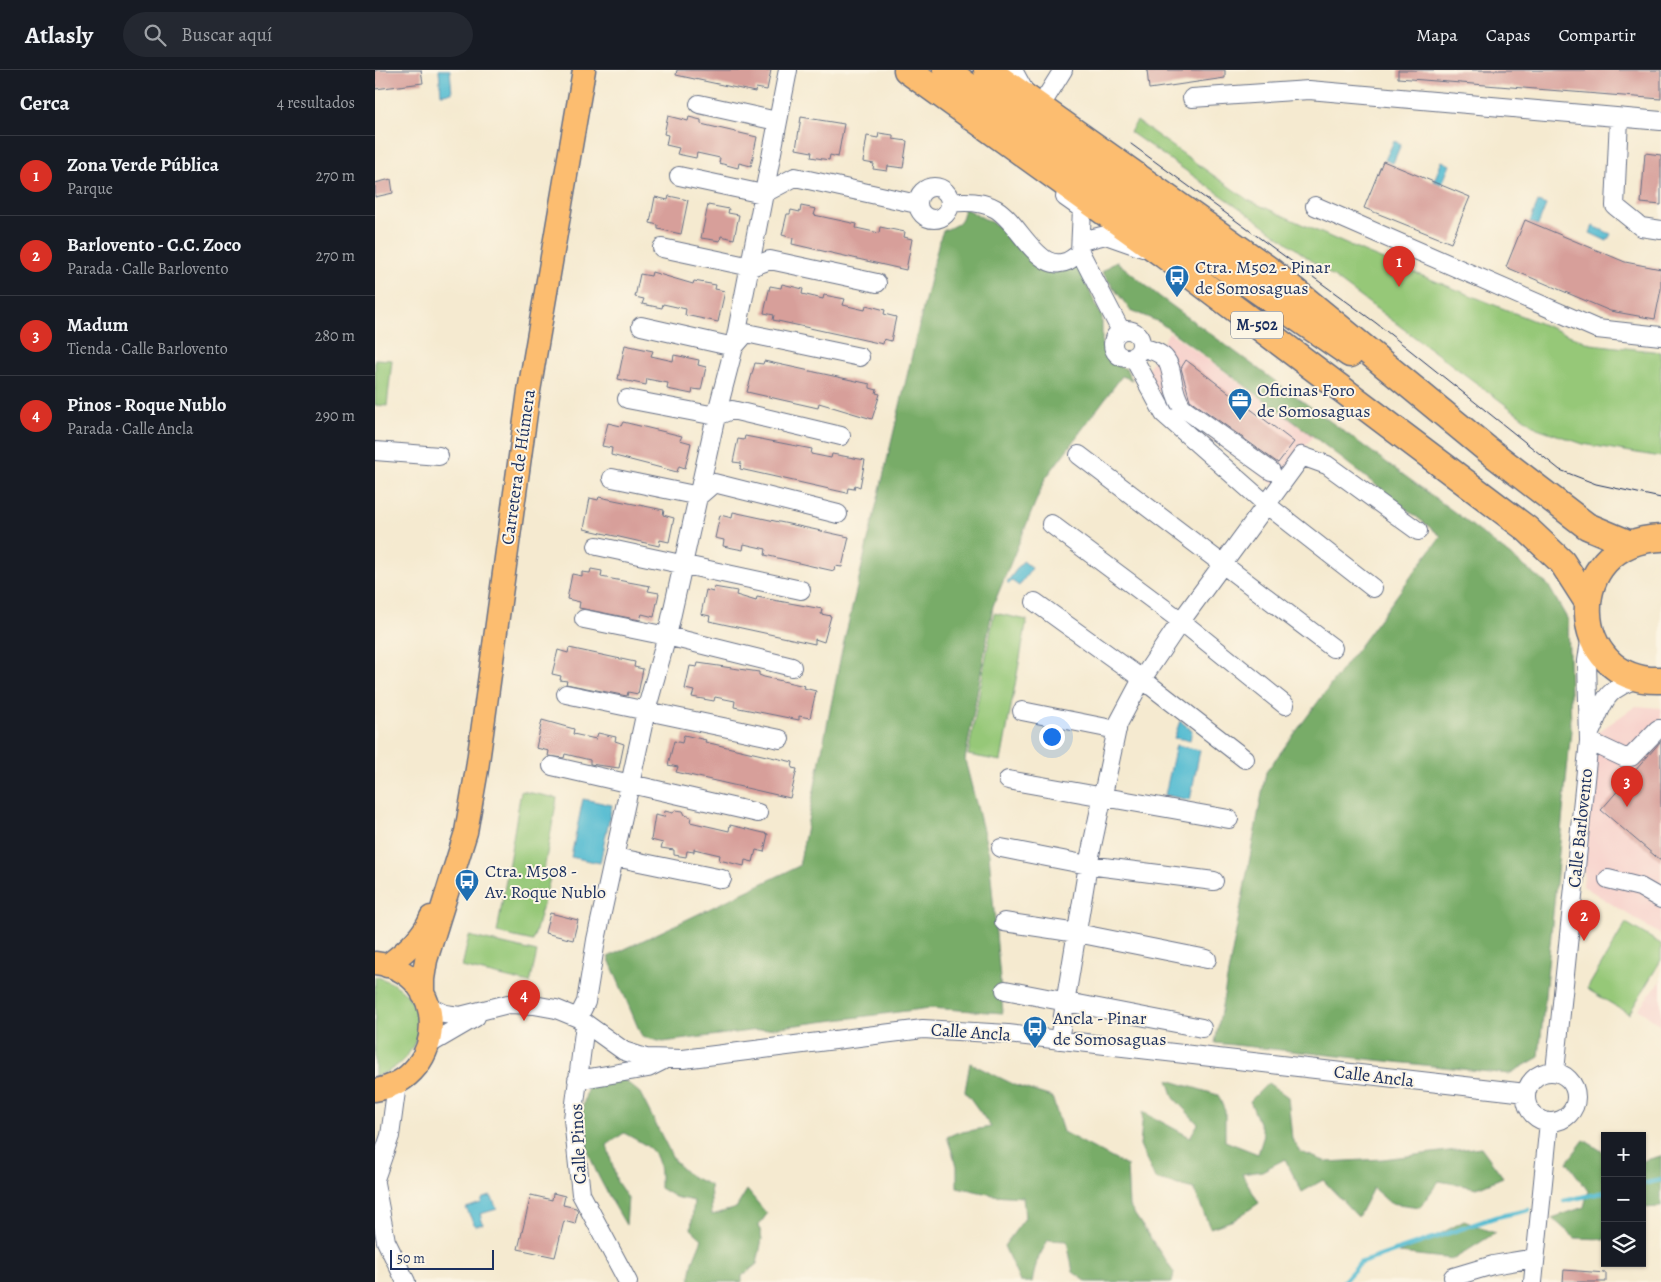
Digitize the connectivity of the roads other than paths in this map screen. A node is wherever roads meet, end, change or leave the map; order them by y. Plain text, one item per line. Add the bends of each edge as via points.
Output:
1 (568, 70) edge
2 (584, 70) edge
3 (788, 70) edge
4 (907, 70) edge
5 (946, 70) edge
6 (987, 70) edge
7 (1013, 70) edge
8 (1063, 70) edge
9 (1191, 98) dead end
10 (699, 104) dead end
11 (1035, 104) junction
12 (965, 112) junction
13 (1619, 118) junction
14 (777, 121) junction
15 (1661, 121) edge
16 (679, 176) dead end
17 (763, 194) junction
18 (1315, 206) dead end
19 (1661, 230) edge
20 (1081, 247) junction
21 (661, 248) dead end
22 (1165, 255) junction
23 (751, 267) junction
24 (877, 282) dead end
25 (641, 326) dead end
26 (1121, 331) junction
27 (1661, 336) edge
28 (734, 348) junction
29 (1137, 352) junction
30 (860, 357) dead end
31 (529, 391) junction
32 (627, 400) dead end
33 (716, 416) junction
34 (841, 436) dead end
35 (1488, 450) junction
36 (375, 451) edge
37 (1079, 455) dead end
38 (439, 456) dead end
39 (1271, 471) dead end
40 (612, 478) dead end
41 (699, 496) junction
42 (1267, 505) junction
43 (838, 514) dead end
44 (1051, 524) dead end
45 (1418, 532) dead end
46 (1661, 538) edge
47 (1630, 544) junction
48 (597, 546) dead end
49 (1222, 565) junction
50 (683, 566) junction
51 (1373, 588) dead end
52 (801, 590) dead end
53 (1587, 601) junction
54 (1035, 602) dead end
55 (585, 619) dead end
56 (1181, 621) junction
57 (1591, 634) junction
58 (667, 636) junction
59 (1333, 648) dead end
60 (792, 667) dead end
61 (1142, 679) junction
62 (1650, 679) edge
63 (566, 694) dead end
64 (1285, 705) dead end
65 (646, 711) junction
66 (1022, 711) dead end
67 (1661, 729) edge
68 (1117, 730) junction
69 (1590, 738) junction
70 (780, 740) dead end
71 (1245, 759) dead end
72 (552, 766) dead end
73 (1008, 780) dead end
74 (630, 783) junction
75 (1103, 798) junction
76 (758, 813) dead end
77 (1229, 819) dead end
78 (1001, 848) dead end
79 (615, 857) junction
80 (456, 865) junction
81 (1088, 865) junction
82 (1608, 879) dead end
83 (722, 880) dead end
84 (1215, 881) dead end
85 (1661, 899) edge
86 (1003, 922) dead end
87 (1077, 933) junction
88 (1207, 959) dead end
89 (381, 965) edge
90 (1005, 990) dead end
91 (426, 1000) junction
92 (1067, 1002) junction
93 (490, 1009) junction
94 (582, 1021) junction
95 (1202, 1028) dead end
96 (1059, 1040) junction
97 (429, 1045) junction
98 (666, 1059) junction
99 (1555, 1071) junction
100 (577, 1080) junction
101 (397, 1084) junction
102 (375, 1090) edge
103 (1526, 1093) junction
104 (1549, 1122) junction
105 (375, 1181) edge
106 (1535, 1258) junction
107 (1453, 1278) dead end
108 (406, 1282) edge
109 (629, 1282) edge
110 (1533, 1282) edge

1 - 31 main road
2 - 31 main road, Carretera de Húmera
3 - 14 street, Calle Pinos
4 - 12 highway, M-502
5 - 35 highway, M-502 via 1088,173
6 - 11 highway, M-502
7 - 11 street
8 - 11 street
9 - 13 street via 1309,90
10 - 14 street
11 - 35 highway, M-502 via 1268,269
12 - 20 street via 1021,164 1082,209
12 - 22 highway, M-502
13 - 15 street
13 - 19 street via 1615,206 1641,228
14 - 17 street, Calle Pinos
16 - 17 street
17 - 20 street via 795,177 917,204 922,215 933,220 947,213 950,203 972,202 997,210 1036,253 1051,263 1070,260
17 - 23 street, Calle Pinos
18 - 27 street via 1597,329
20 - 22 street via 1106,235
20 - 26 street
21 - 23 street
22 - 53 highway, M-502 via 1527,529 1562,562
23 - 24 street via 770,260
23 - 28 street, Calle Pinos
25 - 28 street
26 - 29 street via 1130,330 1140,338
26 - 29 street via 1114,339 1114,349 1123,357
28 - 30 street via 746,333
28 - 33 street, Calle Pinos
29 - 39 street via 1150,349 1167,358 1175,394 1182,407
29 - 42 street via 1141,375 1164,414
31 - 80 main road, Carretera de Húmera via 477,769 466,832
32 - 33 street
33 - 34 street via 733,410
33 - 41 street, Calle Pinos
35 - 47 highway, M-502 via 1587,526
36 - 38 street
37 - 49 street
40 - 41 street
41 - 43 street via 714,484
41 - 50 street, Calle Pinos
42 - 45 street via 1302,456 1327,465
42 - 49 street
42 - 51 street
44 - 56 street
46 - 47 highway, M-502
47 - 53 highway, M-502 via 1601,566
48 - 50 street
49 - 56 street
49 - 59 street
50 - 52 street
50 - 58 street, Calle Pinos
53 - 57 highway, M-502
54 - 61 street
55 - 58 street
56 - 61 street
56 - 64 street
57 - 62 highway, M-502 via 1602,653 1618,669
57 - 69 street, Calle Barlovento via 1587,660
58 - 60 street
58 - 65 street, Calle Pinos
61 - 68 street
61 - 71 street
62 - 69 street, Calle Barlovento via 1617,686 1603,703
63 - 65 street
65 - 70 street
65 - 74 street, Calle Pinos
66 - 68 street
67 - 69 street via 1631,757 1623,757
68 - 75 street
69 - 99 street, Calle Barlovento
72 - 74 street
73 - 75 street
74 - 76 street
74 - 79 street, Calle Pinos
75 - 77 street
75 - 81 street
78 - 81 street
79 - 83 street
79 - 94 street, Calle Pinos
80 - 89 main road via 426,929 411,946
80 - 91 main road via 426,960
81 - 84 street
81 - 87 street
82 - 85 street via 1640,887
86 - 87 street
87 - 88 street
87 - 92 street
89 - 91 main road via 407,976
90 - 92 street
91 - 93 street, Calle Ancla via 445,1014 459,1016
91 - 97 main road via 431,1026
92 - 95 street
92 - 96 street
93 - 94 street, Calle Ancla via 508,1004 534,1005 556,1009
93 - 97 street, Calle Ancla
94 - 98 street, Calle Ancla via 624,1051 646,1058
94 - 100 street, Calle Pinos
96 - 98 street, Calle Ancla via 923,1029
96 - 103 street, Calle Ancla
97 - 101 main road via 421,1060
98 - 100 street via 648,1068
99 - 103 street via 1539,1074
99 - 104 street via 1570,1079 1577,1095 1572,1112 1558,1121
100 - 109 street, Calle Pinos via 573,1119 581,1194
101 - 102 main road
101 - 105 street via 390,1136
103 - 104 street via 1529,1109 1541,1120
104 - 106 street
105 - 108 street via 386,1241
106 - 107 street via 1493,1265
106 - 110 street

